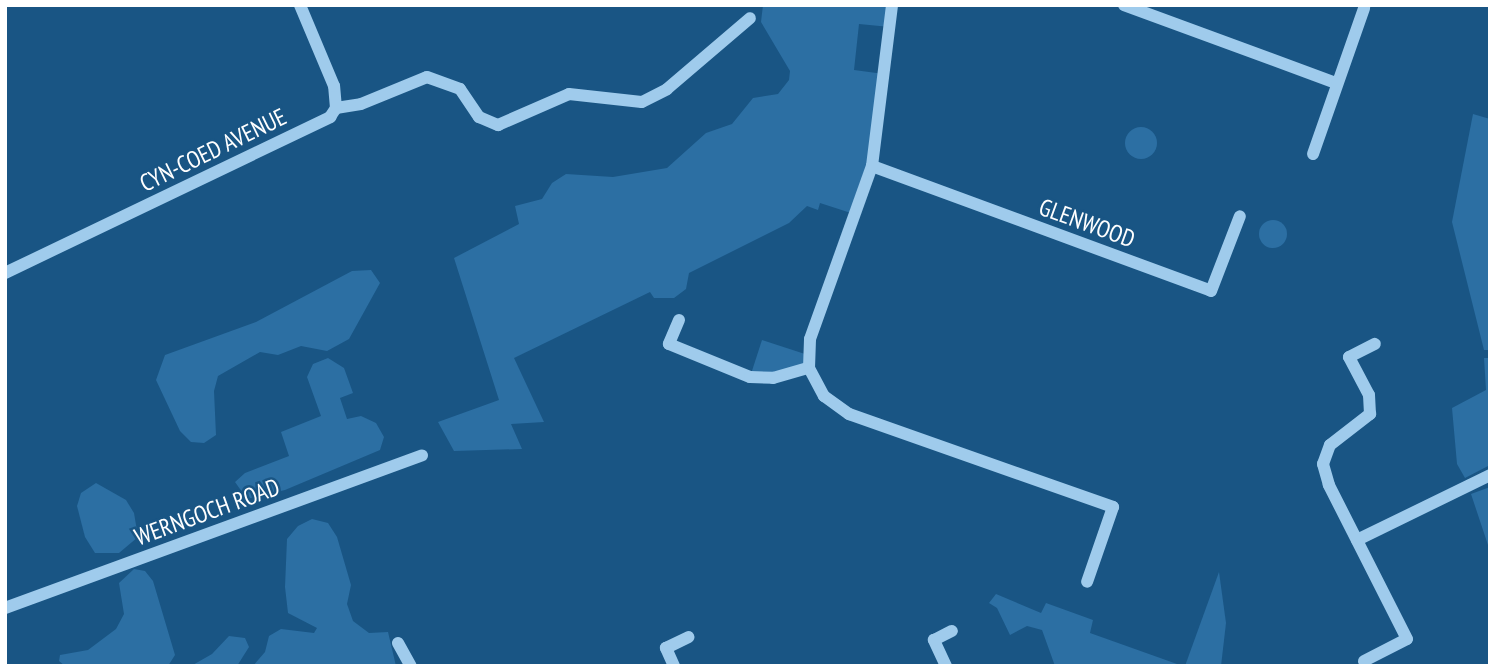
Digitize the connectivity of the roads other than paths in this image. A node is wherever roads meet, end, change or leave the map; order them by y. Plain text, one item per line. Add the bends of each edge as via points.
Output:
1 (300, 5) edge
2 (892, 5) edge
3 (1124, 5) edge
4 (1364, 8) dead end
5 (750, 18) dead end
6 (1336, 83) junction
7 (336, 108) junction
8 (1313, 154) dead end
9 (872, 166) junction
10 (1240, 216) dead end
11 (5, 273) edge
12 (679, 320) dead end
13 (1375, 344) dead end
14 (809, 368) junction
15 (422, 455) dead end
16 (1490, 475) edge
17 (1357, 540) junction
18 (1087, 582) dead end
19 (5, 608) edge
20 (952, 631) dead end
21 (689, 637) dead end
22 (398, 643) dead end
23 (1364, 661) dead end
24 (411, 666) edge
25 (674, 666) edge
26 (946, 666) edge

1 - 7 street via 328,69
2 - 9 street
3 - 6 street
4 - 6 street
5 - 7 street via 667,89 642,102 569,94 498,125 479,117 460,89 428,77 361,104
6 - 8 street
7 - 11 street, CYN-COED AVENUE via 330,117
9 - 10 street, GLENWOOD via 1212,291
9 - 14 street via 810,339
12 - 14 street via 669,344 750,377 773,378
13 - 17 street via 1349,357 1369,395 1370,414 1330,445 1323,464
14 - 18 street via 824,396 849,414 1113,508
15 - 19 street, WERNGOCH ROAD
16 - 17 street
17 - 23 street via 1407,639
20 - 26 street via 934,640
21 - 25 street via 666,648
22 - 24 street

